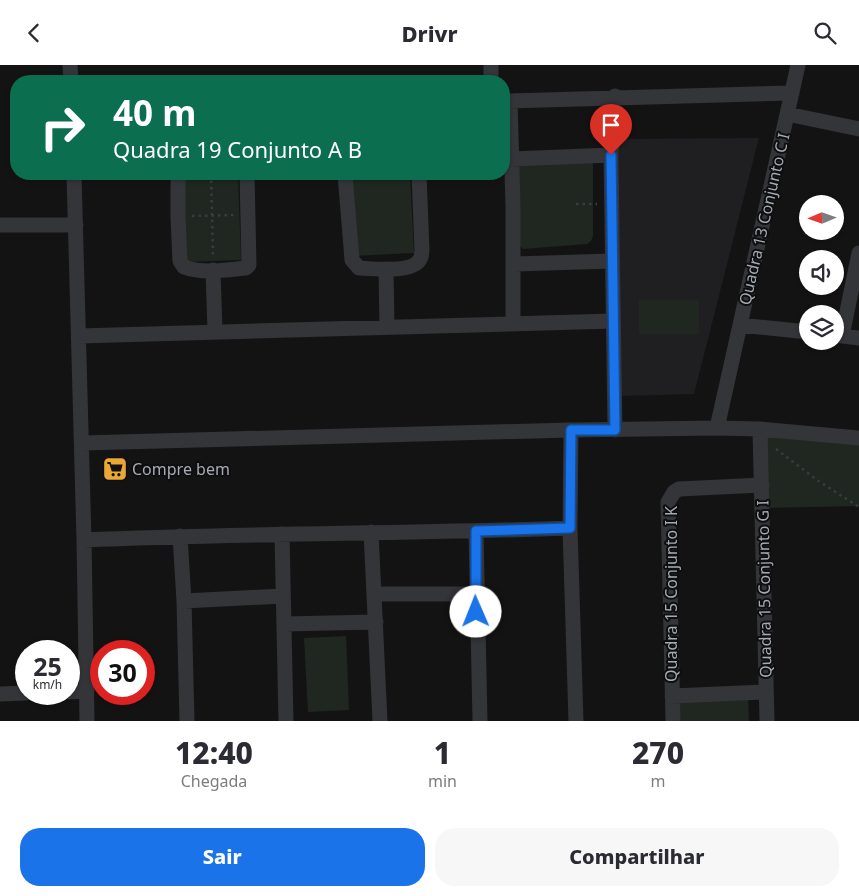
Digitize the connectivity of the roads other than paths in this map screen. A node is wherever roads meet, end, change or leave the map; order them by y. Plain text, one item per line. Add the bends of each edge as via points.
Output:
1 (798, 65) edge
2 (792, 93) junction
3 (616, 97) junction
4 (510, 101) edge
5 (787, 114) junction
6 (859, 129) edge
7 (510, 136) edge
8 (611, 155) junction
9 (512, 159) junction
10 (74, 180) edge
11 (178, 180) edge
12 (247, 180) edge
13 (345, 180) edge
14 (419, 180) edge
15 (0, 225) edge
16 (76, 225) junction
17 (859, 253) edge
18 (612, 261) junction
19 (514, 263) junction
20 (386, 269) junction
21 (213, 270) junction
22 (844, 312) edge
23 (614, 321) junction
24 (513, 323) junction
25 (740, 325) junction
26 (387, 327) junction
27 (799, 331) edge
28 (214, 332) junction
29 (79, 336) junction
30 (844, 336) edge
31 (859, 338) edge
32 (717, 428) junction
33 (571, 430) junction
34 (615, 430) junction
35 (760, 433) junction
36 (859, 438) edge
37 (82, 443) junction
38 (762, 485) junction
39 (570, 528) junction
40 (476, 531) junction
41 (371, 532) junction
42 (282, 534) junction
43 (180, 536) junction
44 (84, 540) junction
45 (374, 594) junction
46 (476, 594) junction
47 (283, 596) junction
48 (184, 601) junction
49 (376, 622) junction
50 (284, 624) junction
51 (80, 691) edge
52 (87, 691) junction
53 (766, 692) junction
54 (15, 693) edge
55 (0, 694) edge
56 (672, 696) junction
57 (87, 721) edge
58 (187, 721) edge
59 (286, 721) edge
60 (380, 721) edge
61 (480, 721) edge
62 (576, 721) edge
63 (673, 721) edge
64 (767, 721) edge

1 - 2 street, Quadra 13 Conjunto C I
2 - 3 street
2 - 5 street, Quadra 13 Conjunto C I
3 - 4 street
3 - 8 street
5 - 6 street
5 - 25 street, Quadra 13 Conjunto C I
7 - 9 street
8 - 9 street
8 - 18 street
9 - 19 street
10 - 16 street
11 - 21 street via 180,261 184,267 193,270
12 - 21 street via 249,265 246,269
13 - 20 street via 352,260 359,268
14 - 20 street via 420,259 414,266
15 - 16 street
16 - 29 street
17 - 22 street
18 - 19 street
18 - 23 street
19 - 24 street
20 - 26 street
21 - 28 street
23 - 24 street
23 - 34 street
24 - 26 street
25 - 27 street
25 - 32 street, Quadra 13 Conjunto C I
26 - 28 street
28 - 29 street
29 - 37 street
30 - 31 street
32 - 34 street
32 - 35 street
33 - 34 street
33 - 37 street
33 - 39 street
35 - 36 street
35 - 38 street, Quadra 15 Conjunto G I
37 - 44 street
38 - 53 street, Quadra 15 Conjunto G I
38 - 56 street, Quadra 15 Conjunto I K via 679,489 668,502
39 - 40 street
39 - 62 street
40 - 41 street
40 - 46 street
41 - 42 street
41 - 45 street
42 - 43 street
42 - 47 street
43 - 44 street
43 - 48 street
44 - 52 street
45 - 46 street
45 - 49 street
46 - 61 street
47 - 48 street
47 - 50 street
48 - 58 street
49 - 50 street
49 - 60 street
50 - 59 street
51 - 52 street
52 - 57 street
53 - 56 street
53 - 64 street, Quadra 15 Conjunto G I
54 - 55 street
56 - 63 street, Quadra 15 Conjunto I K

